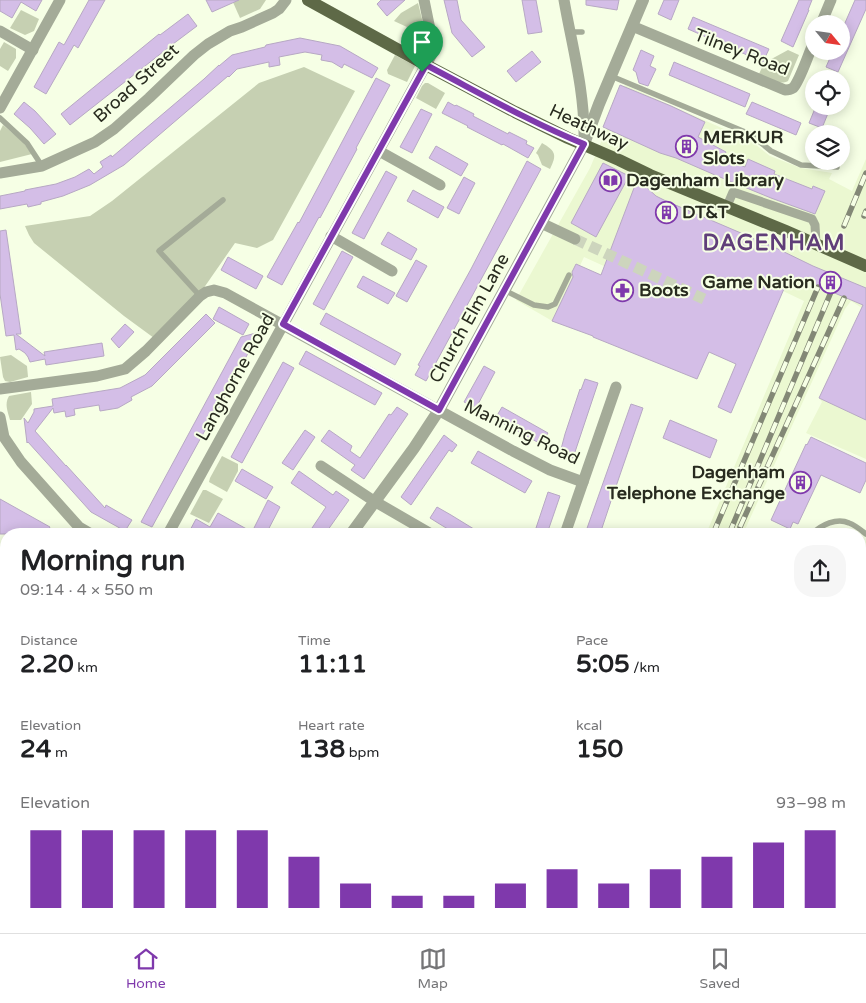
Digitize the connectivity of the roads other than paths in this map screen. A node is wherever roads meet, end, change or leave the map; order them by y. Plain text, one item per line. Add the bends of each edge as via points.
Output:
1 (60, 0) edge
2 (286, 0) edge
3 (308, 0) edge
4 (424, 0) edge
5 (564, 0) edge
6 (643, 0) edge
7 (831, 0) edge
8 (825, 15) edge
9 (632, 26) junction
10 (0, 31) edge
11 (33, 50) junction
12 (806, 60) edge
13 (426, 65) junction
14 (611, 76) junction
15 (0, 108) edge
16 (0, 118) edge
17 (584, 144) junction
18 (379, 151) junction
19 (805, 165) edge
20 (42, 166) junction
21 (0, 174) edge
22 (440, 185) dead end
23 (223, 200) dead end
24 (727, 206) junction
25 (541, 223) junction
26 (331, 236) junction
27 (575, 238) tunnel mouth
28 (816, 244) junction
29 (866, 266) edge
30 (392, 271) dead end
31 (569, 275) dead end
32 (504, 290) junction
33 (200, 296) junction
34 (283, 324) junction
35 (616, 387) dead end
36 (0, 390) edge
37 (439, 410) junction
38 (0, 417) edge
39 (321, 466) dead end
40 (583, 482) junction
41 (374, 502) junction
42 (75, 528) edge
43 (171, 528) edge
44 (355, 528) edge
45 (420, 528) edge
46 (567, 528) edge
47 (819, 528) edge
48 (857, 528) edge

1 - 11 street
2 - 20 street, Broad Street via 273,13 208,44 114,129 95,142
3 - 13 main road, Heathway
4 - 13 street, Langhorne Road via 433,44
5 - 17 street via 576,32 585,117
6 - 9 street, Church Elm Lane
7 - 8 street
9 - 12 street, Tilney Road via 785,90 790,90 798,80
9 - 14 street, Church Elm Lane
10 - 11 street
11 - 15 street
13 - 17 main road, Heathway
13 - 18 street, Langhorne Road
14 - 17 street, Church Elm Lane
14 - 19 lane via 750,134 771,151
16 - 20 lane via 27,143
17 - 24 main road, Heathway
17 - 25 street, Church Elm Lane
18 - 22 street
18 - 26 street, Langhorne Road
20 - 21 street, Broad Street
23 - 33 lane via 159,251
24 - 28 main road, Heathway
24 - 28 street via 733,192 812,219
25 - 27 street
25 - 32 street, Church Elm Lane
26 - 30 street
26 - 34 street, Langhorne Road
28 - 29 main road, Heathway
31 - 32 lane via 554,304 548,308 534,305
32 - 37 street, Church Elm Lane
33 - 34 street, Manning Road via 219,291
33 - 36 street via 125,369
34 - 37 street, Manning Road
34 - 43 street, Langhorne Road
35 - 40 street
37 - 40 street, Manning Road via 513,452
37 - 41 street, Church Elm Lane
38 - 42 street via 4,437
39 - 41 street
40 - 46 street
41 - 44 street, Church Elm Lane
41 - 45 street
47 - 48 lane via 824,524 847,521

